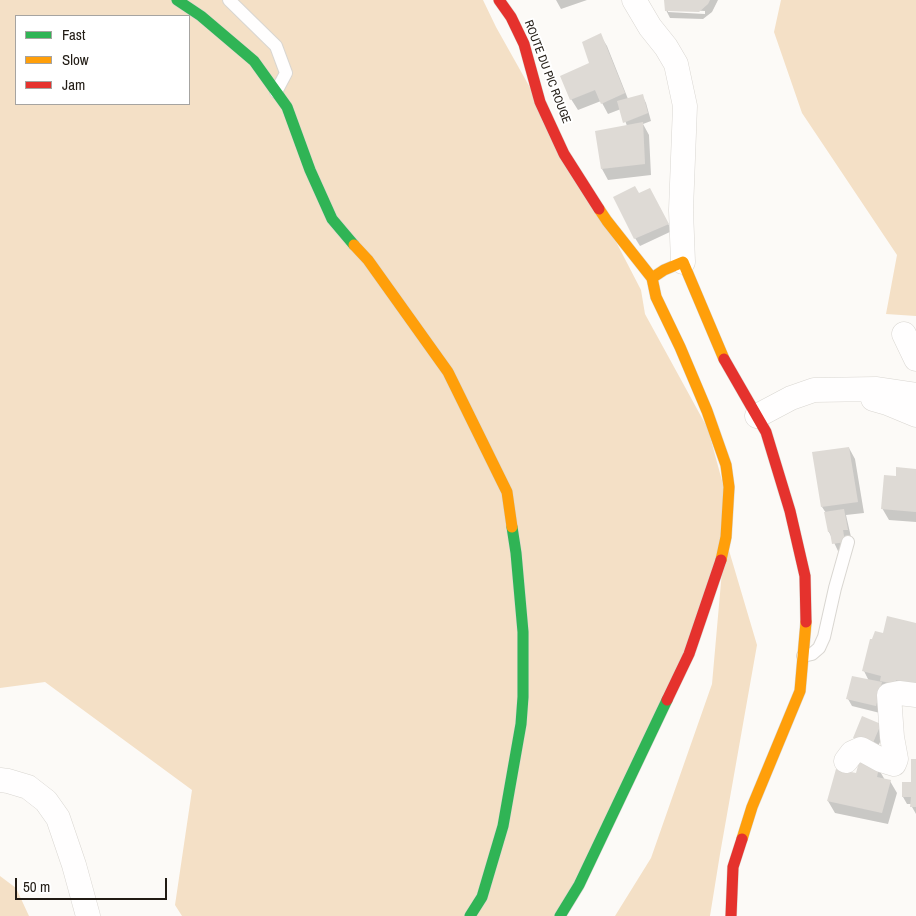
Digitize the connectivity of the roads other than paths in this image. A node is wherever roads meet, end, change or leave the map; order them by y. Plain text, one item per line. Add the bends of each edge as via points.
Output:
1 (177, 0) edge
2 (229, 0) edge
3 (498, 0) edge
4 (634, 0) edge
5 (276, 92) junction
6 (683, 262) junction
7 (652, 278) junction
8 (904, 334) dead end
9 (916, 359) edge
10 (843, 390) junction
11 (916, 395) edge
12 (916, 415) edge
13 (756, 416) junction
14 (848, 542) dead end
15 (803, 656) junction
16 (916, 695) edge
17 (846, 762) dead end
18 (0, 780) edge
19 (88, 916) edge
20 (470, 916) edge
21 (560, 916) edge
22 (732, 916) edge

1 - 5 street via 254,61
2 - 5 lane via 276,46 286,73
3 - 7 street, ROUTE DU PIC ROUGE via 511,17 524,44 540,102 564,154 607,221
4 - 6 street via 676,64 684,106
5 - 20 street via 287,107 332,220 368,260 448,372 507,492 523,632 521,724 503,826 482,897
6 - 7 street
6 - 13 street via 721,354
7 - 21 street via 656,297 707,411 726,465 729,508 726,537 689,654
8 - 9 street
10 - 11 street via 877,389
10 - 12 street
10 - 13 street via 814,390
13 - 15 street via 766,432 790,511 805,576 807,615
14 - 15 lane via 824,637 819,648
15 - 22 street via 800,691 752,807 733,867
16 - 17 street via 889,695 894,764 860,749 852,753
18 - 19 street via 28,787 46,801 58,818

